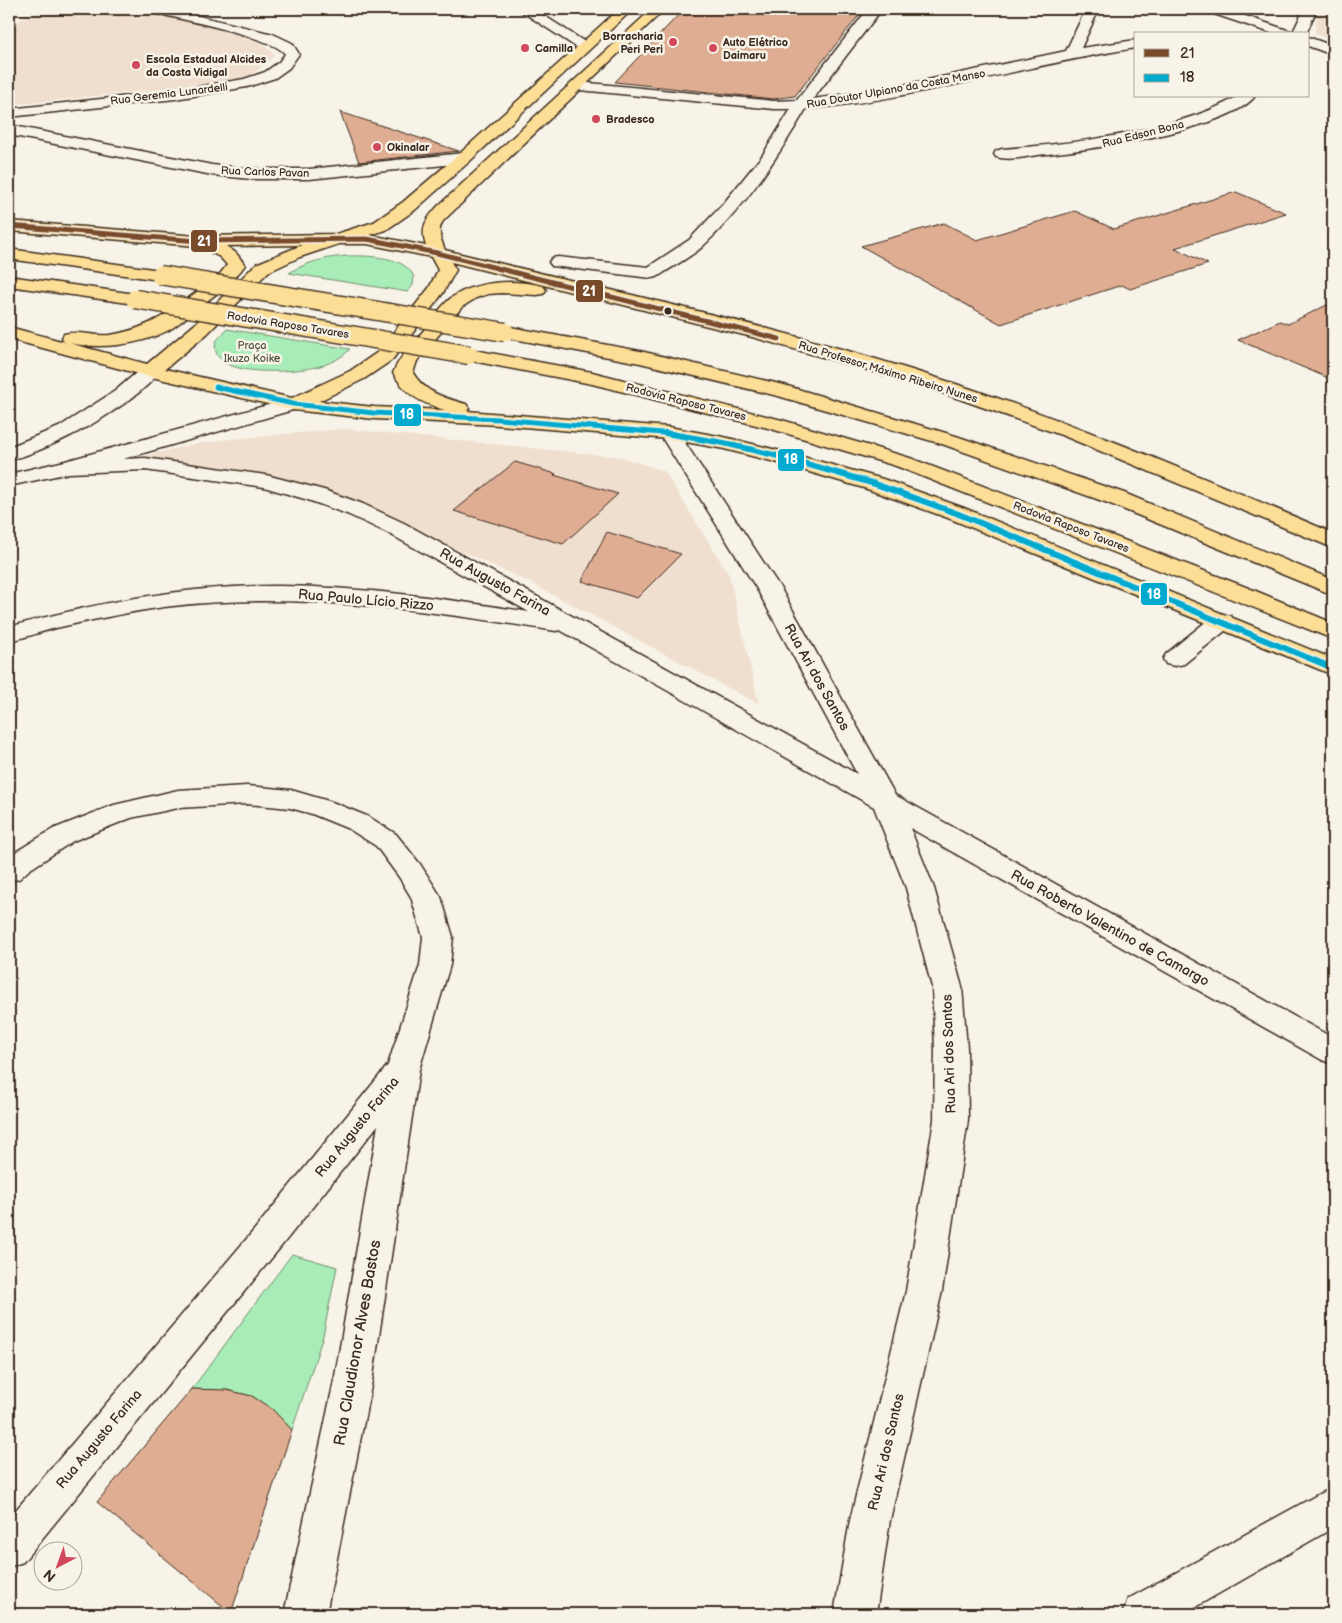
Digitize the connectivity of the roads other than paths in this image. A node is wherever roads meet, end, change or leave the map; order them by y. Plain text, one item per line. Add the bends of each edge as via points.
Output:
1 (155, 9) edge
2 (525, 9) edge
3 (626, 9) edge
4 (659, 9) edge
5 (875, 9) edge
6 (1092, 9) edge
7 (1213, 9) edge
8 (1310, 9) edge
9 (1282, 32) edge
10 (1300, 32) edge
11 (1310, 42) edge
12 (1134, 44) edge
13 (584, 46) junction
14 (1333, 51) edge
15 (1072, 54) junction
16 (579, 86) junction
17 (1245, 98) edge
18 (800, 106) junction
19 (9, 113) edge
20 (9, 130) edge
21 (1002, 154) dead end
22 (464, 158) junction
23 (9, 226) edge
24 (341, 238) junction
25 (198, 241) junction
26 (437, 253) junction
27 (9, 254) edge
28 (558, 262) dead end
29 (9, 281) edge
30 (605, 294) junction
31 (9, 328) edge
32 (9, 333) edge
33 (150, 372) junction
34 (293, 404) junction
35 (499, 419) junction
36 (669, 433) junction
37 (9, 454) edge
38 (69, 467) junction
39 (9, 480) edge
40 (1333, 541) edge
41 (1333, 588) edge
42 (1222, 621) junction
43 (575, 627) junction
44 (1333, 632) edge
45 (9, 634) edge
46 (1175, 660) dead end
47 (1333, 668) edge
48 (886, 803) junction
49 (9, 872) edge
50 (1333, 1052) edge
51 (403, 1070) junction
52 (1333, 1508) edge
53 (9, 1548) edge
54 (305, 1614) edge
55 (856, 1614) edge
56 (1143, 1614) edge

1 - 19 street, Rua Geremia Lunardelli via 268,37 287,46 292,54 284,65 248,83 175,95
2 - 13 street
3 - 13 main road
4 - 16 main road
5 - 18 street
6 - 15 street
7 - 9 street
8 - 10 street
11 - 14 street
12 - 15 street
13 - 22 main road
15 - 18 street, Rua Doutor Ulpiano da Costa Manso via 860,98
16 - 18 street, Rua Doutor Ulpiano da Costa Manso
16 - 26 main road via 444,210 433,223 431,231
17 - 21 street, Rua Edson Bona via 1216,114 1132,138 1096,145
18 - 28 street via 769,158 729,208 695,244 651,273
20 - 22 street, Rua Carlos Pavan via 212,170 251,174 309,174
22 - 24 main road via 399,214 380,226
23 - 25 main road, Rua Professor Máximo Ribeiro Nunes
24 - 25 main road, Rua Professor Máximo Ribeiro Nunes
24 - 26 main road, Rua Professor Máximo Ribeiro Nunes via 367,239
24 - 33 main road via 294,253 262,268 201,329
25 - 31 main road via 224,251 236,265 226,278 164,325 144,334 108,341
26 - 30 main road, Rua Professor Máximo Ribeiro Nunes
26 - 34 main road via 447,270 443,279 385,356 357,375
27 - 41 main road, bridge via 160,275 505,332 640,357 784,391 949,440 1116,498
29 - 44 main road, Rodovia Raposo Tavares, bridge via 469,355 592,378 775,424 903,462
30 - 35 main road via 502,288 470,294 456,303 408,360 403,373 408,384 420,395
30 - 40 main road, Rua Professor Máximo Ribeiro Nunes via 924,380 1080,435
32 - 33 main road
33 - 34 main road
33 - 37 street via 122,395 66,431
34 - 35 main road via 374,414
34 - 38 street, Rua Augusto Farina
35 - 36 main road
36 - 42 main road via 782,457 956,512
36 - 48 street, Rua Ari dos Santos via 769,589
38 - 39 street, Rua Augusto Farina
38 - 43 street, Rua Augusto Farina via 145,464 266,481 316,495 396,528
42 - 46 street
42 - 47 main road
43 - 45 street, Rua Paulo Lício Rizzo via 385,600 318,594 241,594 160,601 78,616
43 - 48 street, Rua Augusto Farina
48 - 50 street, Rua Roberto Valentino de Camargo
48 - 55 street, Rua Ari dos Santos via 920,888 947,987 951,1120 924,1291 870,1520
49 - 51 street, Rua Augusto Farina via 64,835 124,811 178,799 247,795 291,800 359,823 386,840 410,871 426,896 438,937 434,966
51 - 53 street, Rua Augusto Farina via 267,1239
51 - 54 street, Rua Claudionor Alves Bastos via 354,1376
52 - 56 street

